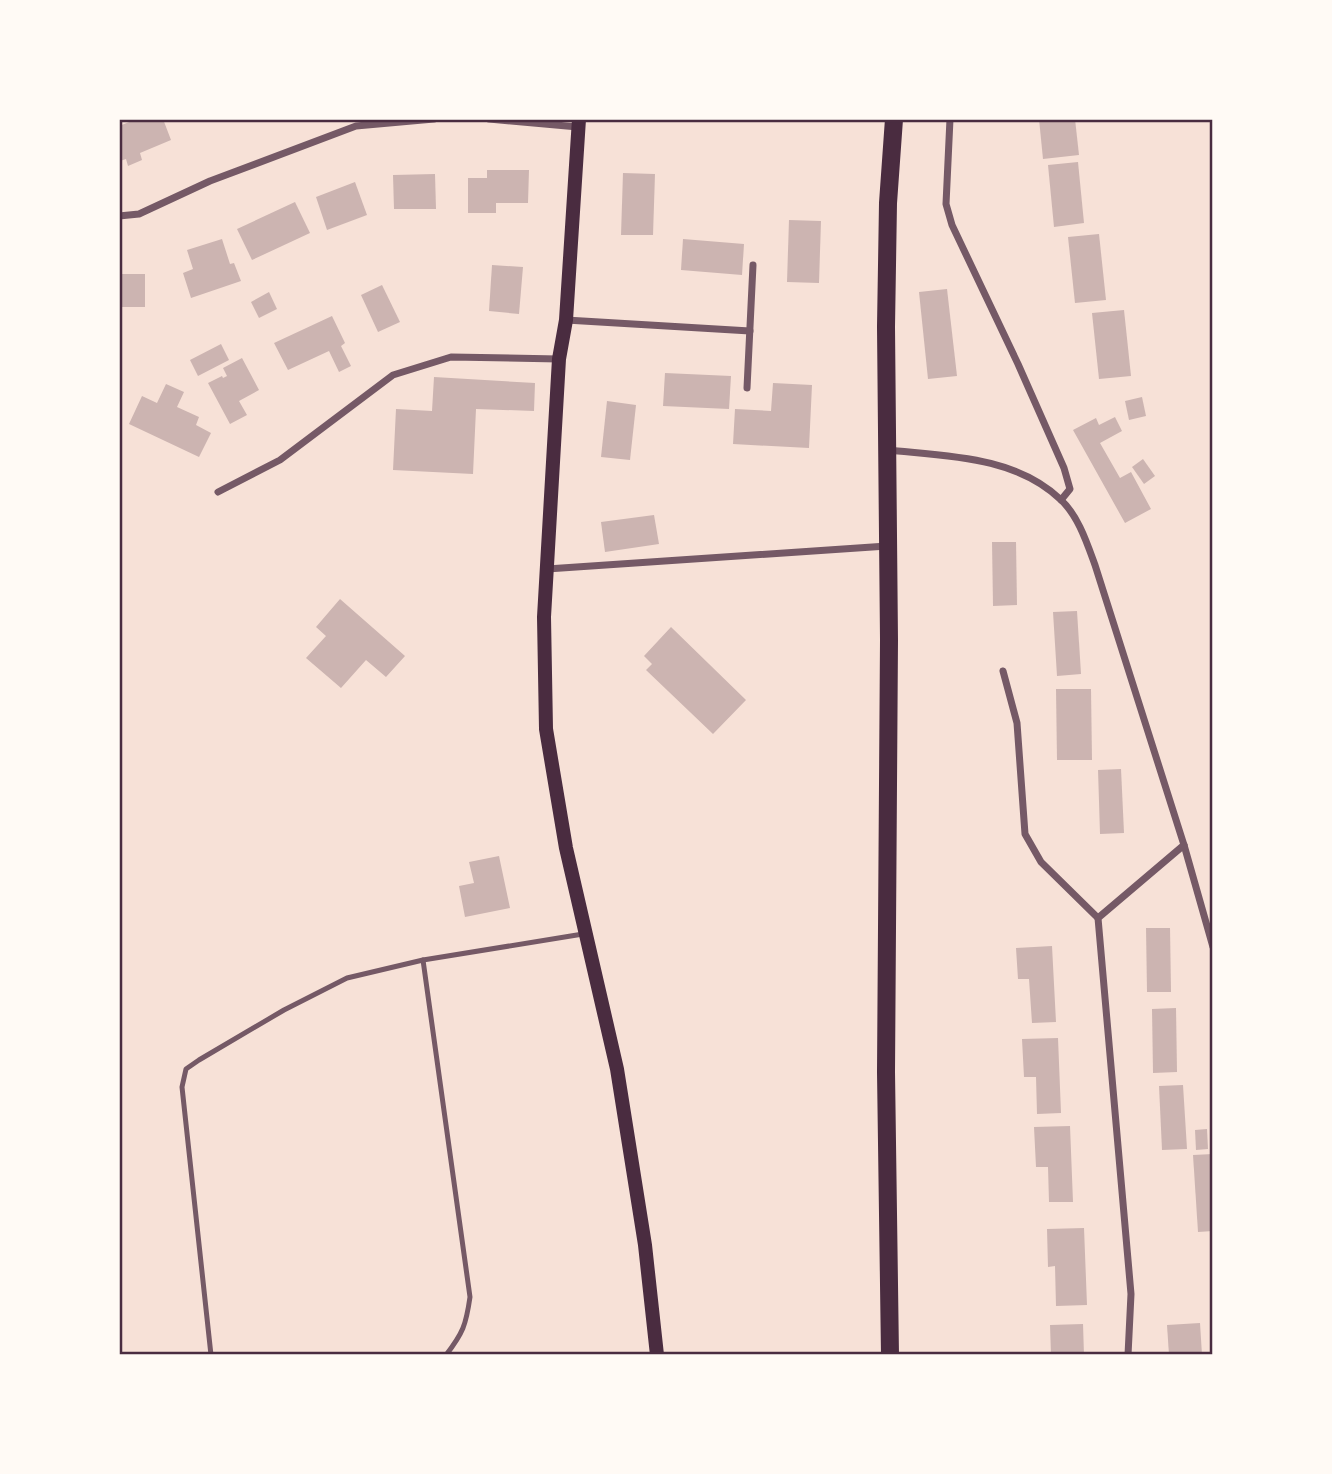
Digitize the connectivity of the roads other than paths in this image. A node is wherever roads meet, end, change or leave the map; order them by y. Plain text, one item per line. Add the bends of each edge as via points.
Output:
1 (433, 119) edge
2 (489, 119) edge
3 (894, 119) edge
4 (950, 119) edge
5 (578, 123) edge
6 (119, 216) edge
7 (753, 265) dead end
8 (566, 320) junction
9 (750, 331) junction
10 (559, 359) junction
11 (747, 388) dead end
12 (888, 450) junction
13 (218, 492) dead end
14 (1061, 500) junction
15 (888, 546) junction
16 (547, 569) junction
17 (1003, 671) dead end
18 (1184, 845) junction
19 (1098, 918) junction
20 (586, 934) junction
21 (1213, 947) edge
22 (424, 960) junction
23 (211, 1355) edge
24 (446, 1355) edge
25 (657, 1355) edge
26 (890, 1355) edge
27 (1128, 1355) edge

1 - 6 street via 356,126 209,181 139,214
2 - 5 street
3 - 12 highway via 886,327
4 - 14 street via 946,204 952,225 1064,468 1070,489
5 - 8 main road
7 - 9 street
8 - 9 street
8 - 10 main road
9 - 11 street
10 - 13 street via 451,357 393,374 280,460
10 - 16 main road
12 - 14 street via 995,463 1034,480
12 - 15 highway
14 - 18 street via 1083,531
15 - 16 street
15 - 26 highway
16 - 20 main road via 547,729 566,848
17 - 19 street via 1017,723 1025,834 1041,862
18 - 19 street
18 - 21 street
19 - 27 street via 1130,1294
20 - 22 lane
20 - 25 main road via 617,1069
22 - 23 lane via 347,978 186,1069 181,1087
22 - 24 lane via 470,1297 461,1335

